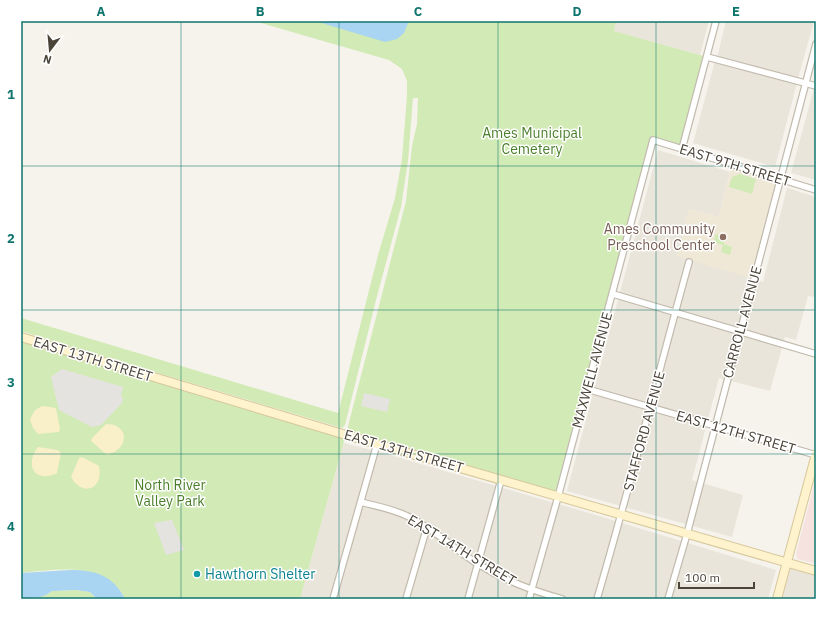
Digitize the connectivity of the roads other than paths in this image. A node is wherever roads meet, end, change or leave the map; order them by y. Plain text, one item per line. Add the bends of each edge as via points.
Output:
1 (716, 21) edge
2 (816, 44) edge
3 (707, 57) junction
4 (806, 83) junction
5 (816, 86) edge
6 (653, 140) joint
7 (682, 149) junction
8 (781, 179) junction
9 (816, 190) edge
10 (689, 262) dead end
11 (613, 294) junction
12 (675, 312) junction
13 (740, 331) junction
14 (21, 337) edge
15 (816, 354) edge
16 (587, 389) junction
17 (649, 407) junction
18 (715, 426) junction
19 (377, 444) junction
20 (816, 455) edge
21 (501, 480) junction
22 (558, 497) junction
23 (361, 502) junction
24 (622, 515) junction
25 (427, 527) junction
26 (686, 534) junction
27 (478, 563) junction
28 (787, 563) junction
29 (816, 571) edge
30 (531, 590) junction
31 (333, 599) edge
32 (406, 599) edge
33 (468, 599) edge
34 (528, 599) edge
35 (562, 599) edge
36 (596, 599) edge
37 (668, 599) edge
38 (778, 599) edge

1 - 3 street
2 - 4 street, CARROLL AVENUE
3 - 4 street
3 - 7 street
4 - 5 street
4 - 8 street, CARROLL AVENUE
6 - 7 street, EAST 9TH STREET
6 - 11 street, MAXWELL AVENUE
7 - 8 street, EAST 9TH STREET
8 - 9 street, EAST 9TH STREET
8 - 13 street, CARROLL AVENUE
10 - 12 street, STAFFORD AVENUE
11 - 12 street
11 - 16 street, MAXWELL AVENUE
12 - 13 street
12 - 17 street, STAFFORD AVENUE
13 - 15 street
13 - 18 street, CARROLL AVENUE
14 - 19 main road, EAST 13TH STREET
16 - 17 street, EAST 12TH STREET
16 - 22 street, MAXWELL AVENUE
17 - 18 street, EAST 12TH STREET
17 - 24 street, STAFFORD AVENUE
18 - 20 street, EAST 12TH STREET
18 - 26 street, CARROLL AVENUE
19 - 21 main road, EAST 13TH STREET
19 - 23 street
20 - 28 main road
21 - 22 main road, EAST 13TH STREET
21 - 27 street
22 - 24 main road, EAST 13TH STREET
22 - 30 street, MAXWELL AVENUE
23 - 25 street, EAST 14TH STREET via 407,516
23 - 31 street
24 - 26 main road, EAST 13TH STREET
24 - 36 street, STAFFORD AVENUE
25 - 27 street, EAST 14TH STREET
25 - 32 street
26 - 28 main road, EAST 13TH STREET
26 - 37 street, CARROLL AVENUE
27 - 30 street, EAST 14TH STREET
27 - 33 street
28 - 29 main road, EAST 13TH STREET
28 - 38 main road
30 - 34 street, MAXWELL AVENUE
30 - 35 street, EAST 14TH STREET

